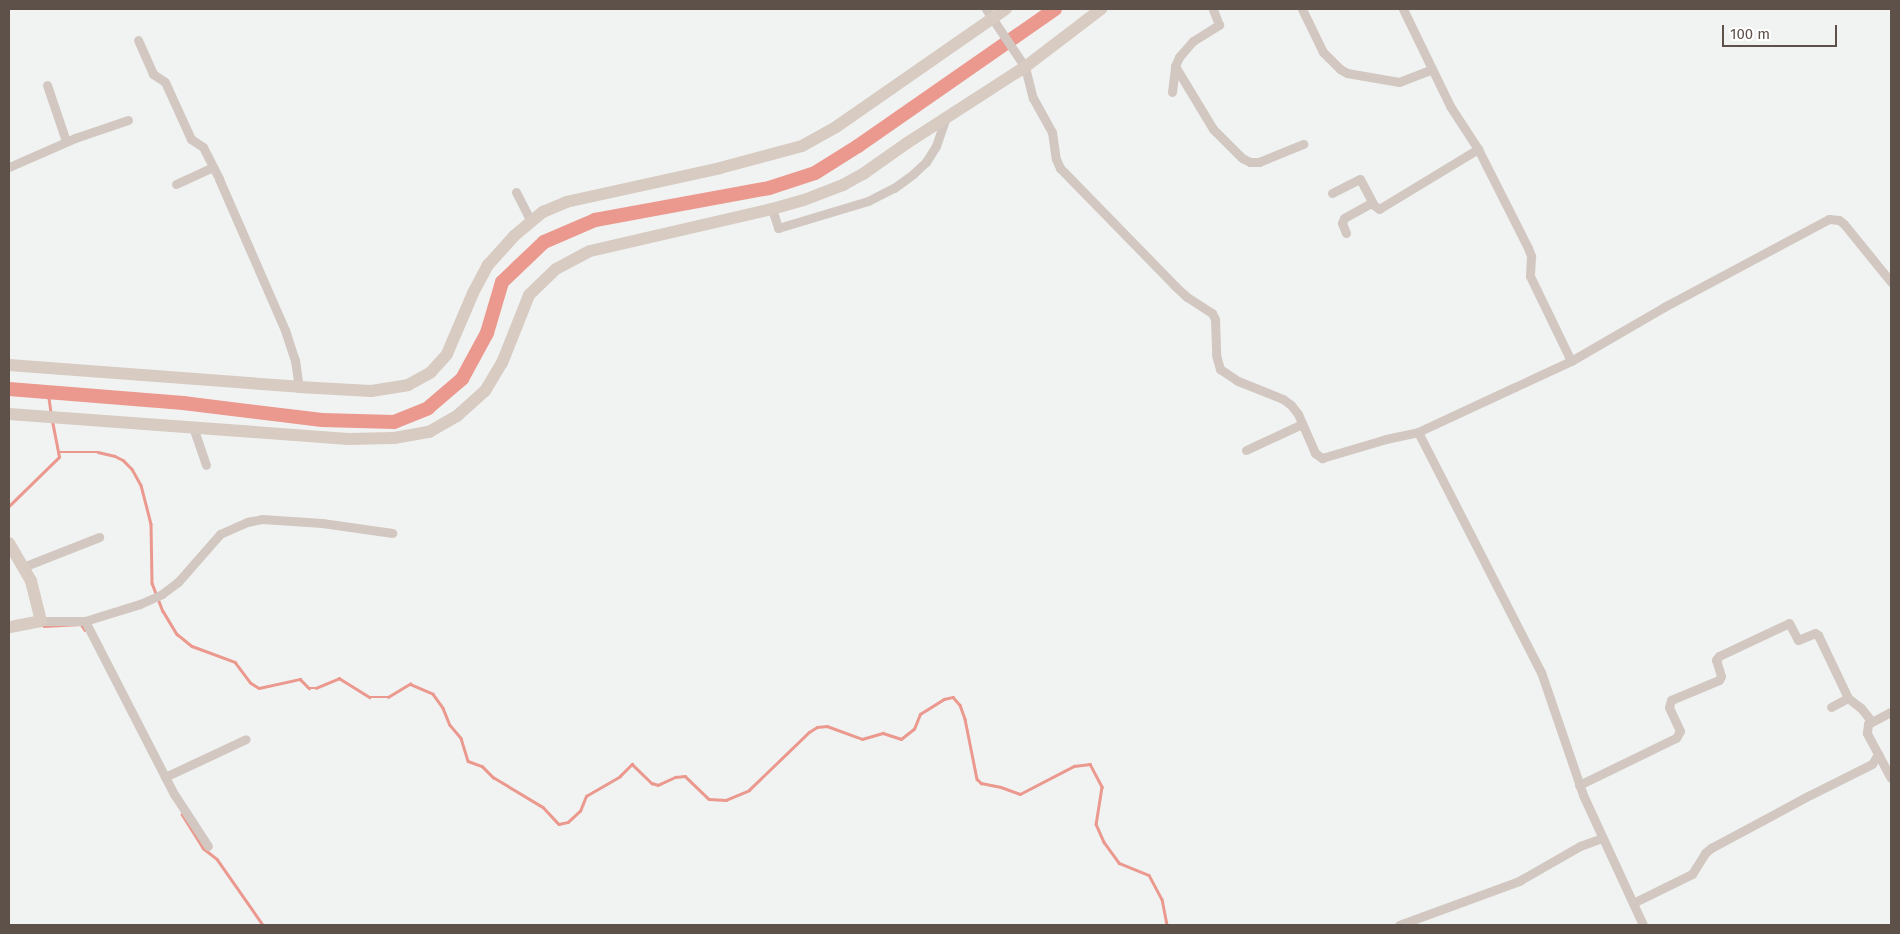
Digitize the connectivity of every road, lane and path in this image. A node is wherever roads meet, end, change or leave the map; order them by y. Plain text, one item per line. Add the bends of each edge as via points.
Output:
1 (1006, 9) edge
2 (1101, 9) edge
3 (1213, 9) edge
4 (1302, 9) edge
5 (1403, 9) edge
6 (990, 16) edge
7 (138, 40) dead end
8 (1022, 63) junction
9 (1175, 66) junction
10 (1432, 70) junction
11 (47, 86) dead end
12 (1172, 92) dead end
13 (128, 120) dead end
14 (945, 120) junction
15 (66, 142) junction
16 (1303, 144) dead end
17 (1478, 149) junction
18 (9, 167) edge
19 (213, 167) junction
20 (176, 184) dead end
21 (516, 192) dead end
22 (1332, 193) dead end
23 (1373, 203) junction
24 (772, 209) junction
25 (531, 221) junction
26 (1346, 233) dead end
27 (1891, 282) edge
28 (1571, 361) junction
29 (9, 365) edge
30 (299, 387) junction
31 (9, 414) edge
32 (1302, 424) junction
33 (193, 427) junction
34 (1418, 432) junction
35 (1246, 450) dead end
36 (206, 465) dead end
37 (392, 533) dead end
38 (99, 537) dead end
39 (9, 543) edge
40 (23, 567) junction
41 (41, 620) junction
42 (85, 621) junction
43 (9, 627) edge
44 (1848, 698) junction
45 (1831, 707) dead end
46 (1891, 712) edge
47 (1871, 721) junction
48 (246, 739) dead end
49 (1878, 754) junction
50 (165, 777) junction
51 (1891, 778) edge
52 (1579, 785) junction
53 (1602, 838) junction
54 (208, 846) dead end
55 (1633, 902) junction
56 (1399, 925) edge
57 (1643, 925) edge

1 - 6 street
2 - 8 street
3 - 9 street via 1218,26 1189,45
4 - 10 street via 1323,52 1347,73 1399,82
5 - 10 street
6 - 8 street
6 - 25 street via 836,127 802,146 566,202
7 - 19 street via 152,72 165,82 191,139 202,147
8 - 14 street
8 - 32 street via 1033,98 1052,132 1060,168 1181,291 1212,313 1220,369 1238,381 1283,399 1291,405
9 - 12 street
9 - 16 street via 1213,129 1242,158 1259,162
10 - 17 street via 1450,106
11 - 15 street
13 - 15 street
14 - 24 street via 843,185
14 - 24 street via 936,146 926,162 894,188 868,201 778,228
15 - 18 street
17 - 23 street via 1379,210
17 - 28 street via 1528,248 1530,276
19 - 20 street
19 - 30 street via 284,330 295,360
21 - 25 street
22 - 23 street via 1360,180
23 - 26 street via 1343,219
24 - 33 street via 597,250 556,269 530,295 502,362 485,391 468,408 429,432 394,438 348,439
25 - 30 street via 488,265 447,354 432,372 408,385 371,391
27 - 28 street via 1844,224 1829,219
28 - 34 street
29 - 30 street
31 - 33 street
32 - 34 street via 1315,453 1322,458
32 - 35 street
33 - 36 street
34 - 52 street via 1541,672
37 - 42 street via 322,523 262,519 247,522 220,534 178,582 162,594
38 - 40 street
39 - 40 street
40 - 41 street via 31,581
41 - 42 street
41 - 43 street
42 - 50 street
44 - 45 street
44 - 47 street via 1862,708
44 - 52 street via 1818,634 1798,640 1789,623 1717,658 1719,680 1671,700 1669,707 1680,732 1676,738
46 - 47 street
47 - 49 street via 1867,733
48 - 50 street
49 - 51 street
49 - 55 street via 1872,764 1711,848 1692,874
50 - 54 street
52 - 53 street
53 - 55 street
53 - 56 street via 1580,846 1519,881
55 - 57 street

